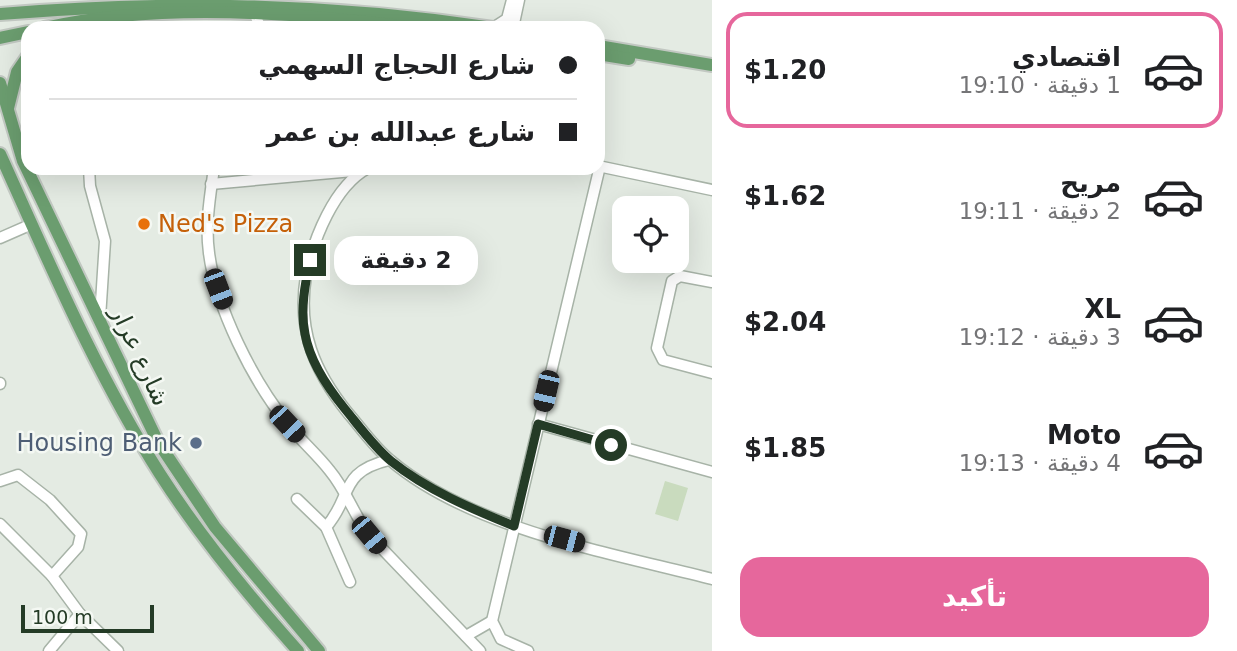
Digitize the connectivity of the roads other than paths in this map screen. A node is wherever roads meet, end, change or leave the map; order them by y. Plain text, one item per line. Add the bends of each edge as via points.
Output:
1 (40, 0) edge
2 (512, 0) edge
3 (519, 0) edge
4 (125, 1) edge
5 (76, 4) edge
6 (0, 14) edge
7 (256, 15) junction
8 (101, 21) edge
9 (258, 21) edge
10 (350, 21) edge
11 (438, 21) edge
12 (504, 21) edge
13 (514, 21) edge
14 (21, 34) edge
15 (0, 38) edge
16 (605, 47) edge
17 (605, 55) edge
18 (712, 65) edge
19 (21, 67) edge
20 (712, 73) edge
21 (0, 83) edge
22 (8, 112) junction
23 (21, 154) edge
24 (0, 155) edge
25 (605, 167) edge
26 (30, 175) edge
27 (89, 175) edge
28 (213, 175) edge
29 (304, 175) edge
30 (360, 175) edge
31 (597, 175) edge
32 (211, 184) junction
33 (712, 190) edge
34 (32, 224) junction
35 (0, 238) edge
36 (712, 282) edge
37 (100, 318) junction
38 (712, 373) edge
39 (538, 424) junction
40 (389, 460) junction
41 (712, 472) edge
42 (0, 481) edge
43 (343, 493) junction
44 (297, 499) dead end
45 (0, 524) edge
46 (514, 526) junction
47 (326, 527) junction
48 (52, 576) junction
49 (712, 579) edge
50 (349, 582) dead end
51 (80, 614) junction
52 (492, 621) junction
53 (466, 636) junction
54 (515, 649) edge
55 (49, 651) edge
56 (118, 651) edge
57 (298, 651) edge
58 (319, 651) edge
59 (480, 651) edge
60 (528, 651) edge

1 - 5 main road
2 - 12 street
3 - 13 street
4 - 5 main road
4 - 11 main road via 289,2
5 - 6 main road
7 - 8 main road via 182,13
7 - 9 street
7 - 10 main road
14 - 15 main road
16 - 18 main road
17 - 20 main road
19 - 22 main road
21 - 22 main road, شارع عرار
22 - 23 main road, شارع عرار
24 - 34 main road, شارع عرار
25 - 33 street
26 - 37 main road, شارع عرار
27 - 37 street via 105,241
28 - 32 street
29 - 32 street
30 - 40 street via 342,192 318,239 307,275 305,335 319,372
31 - 39 street
32 - 43 street via 209,256 231,322 264,390
34 - 35 street
34 - 57 main road, شارع عرار via 101,372 159,472 242,590
36 - 38 street via 680,276 671,281 657,348 663,360
37 - 58 main road, شارع عرار via 121,371 177,472 260,584
39 - 41 street
39 - 46 street
40 - 43 street via 359,472
40 - 46 street via 447,495
42 - 48 street via 18,475 31,482 81,534 78,547
43 - 47 street
43 - 53 street via 353,514 388,557
44 - 47 street
45 - 48 street
46 - 49 street
46 - 52 street
47 - 50 street
48 - 51 street
51 - 55 street
51 - 56 street
52 - 53 street
52 - 54 street via 501,639
53 - 59 street
54 - 60 street

